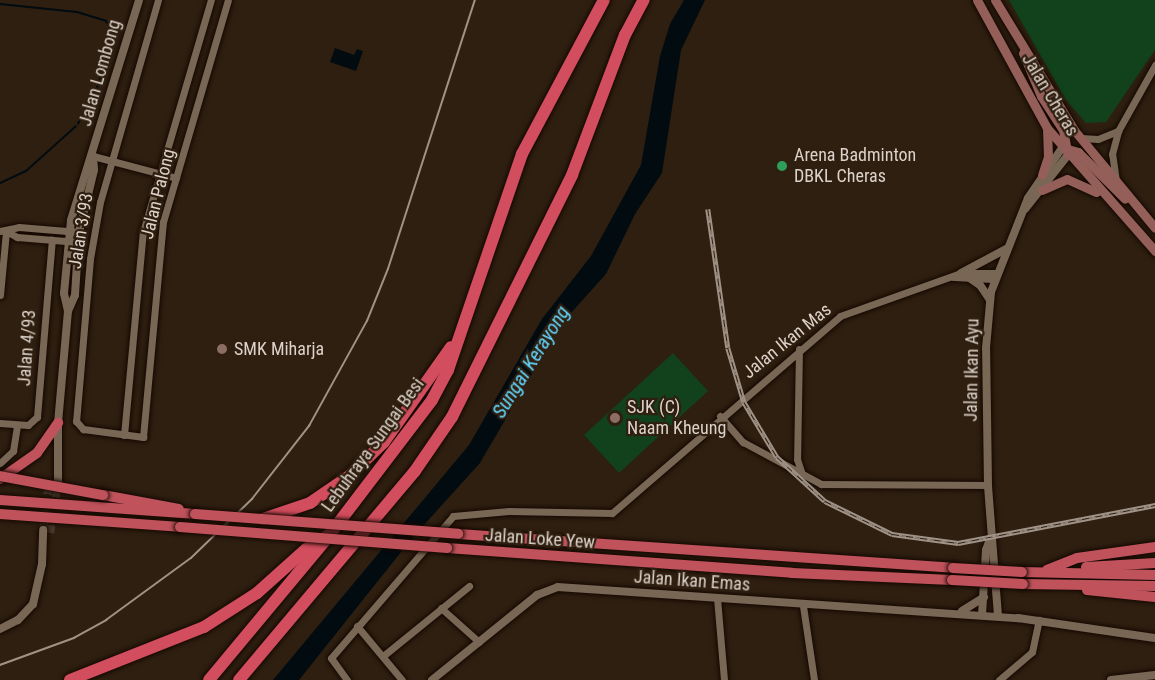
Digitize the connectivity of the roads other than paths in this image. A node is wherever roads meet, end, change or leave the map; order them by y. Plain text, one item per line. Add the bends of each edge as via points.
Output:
1 (139, 0) edge
2 (158, 0) edge
3 (211, 0) edge
4 (228, 0) edge
5 (604, 0) edge
6 (644, 0) edge
7 (977, 0) edge
8 (995, 0) edge
9 (1022, 45) junction
10 (1155, 65) edge
11 (1047, 128) junction
12 (1118, 131) junction
13 (1081, 138) junction
14 (1066, 150) junction
15 (93, 156) junction
16 (110, 160) junction
17 (159, 174) junction
18 (1042, 175) junction
19 (176, 178) junction
20 (1116, 183) junction
21 (1042, 190) junction
22 (1108, 200) junction
23 (1133, 203) junction
24 (1025, 209) junction
25 (1155, 228) edge
26 (3, 231) edge
27 (69, 231) junction
28 (79, 232) junction
29 (52, 240) junction
30 (68, 241) junction
31 (78, 242) junction
32 (1006, 249) junction
33 (1155, 251) edge
34 (964, 275) junction
35 (994, 276) junction
36 (0, 296) edge
37 (990, 300) junction
38 (68, 311) junction
39 (460, 334) junction
40 (800, 349) junction
41 (720, 416) junction
42 (0, 423) edge
43 (58, 423) junction
44 (17, 425) junction
45 (124, 435) junction
46 (143, 437) joint
47 (0, 463) edge
48 (801, 471) junction
49 (0, 477) edge
50 (54, 482) tunnel mouth
51 (988, 485) junction
52 (0, 501) edge
53 (0, 514) edge
54 (195, 514) junction
55 (263, 519) junction
56 (47, 531) tunnel mouth
57 (330, 534) junction
58 (990, 539) junction
59 (1155, 547) edge
60 (1155, 563) edge
61 (1041, 573) junction
62 (953, 574) junction
63 (1155, 575) edge
64 (1022, 578) junction
65 (469, 586) dead end
66 (1078, 586) junction
67 (1155, 586) edge
68 (984, 597) junction
69 (1155, 597) edge
70 (717, 598) junction
71 (997, 598) junction
72 (803, 606) junction
73 (441, 608) junction
74 (956, 613) junction
75 (982, 615) junction
76 (998, 616) junction
77 (1018, 618) junction
78 (1040, 620) junction
79 (357, 626) junction
80 (0, 629) edge
81 (1155, 638) edge
82 (479, 642) junction
83 (382, 656) junction
84 (1155, 675) edge
85 (240, 676) edge
86 (342, 678) edge
87 (70, 680) edge
88 (209, 680) edge
89 (402, 680) edge
90 (432, 680) edge
91 (724, 680) edge
92 (814, 680) edge
93 (999, 680) edge
94 (1112, 680) edge

1 - 15 street, Jalan Lombong
2 - 16 street, Jalan 3/93
3 - 17 street
4 - 19 street, Jalan Palong
5 - 39 highway, Lebuhraya Sungai Besi via 522,154
6 - 85 highway via 625,35 572,175 447,425 380,514
7 - 11 main road, Jalan Cheras
8 - 9 main road, Jalan Cheras
9 - 13 main road, Jalan Cheras
9 - 14 main road via 1026,65 1063,130
10 - 12 street
11 - 14 main road, Jalan Cheras
11 - 18 main road via 1048,157
12 - 13 street via 1098,139
12 - 20 street via 1112,154
13 - 20 main road, Jalan Cheras
14 - 18 street, Jalan Ikan Ayu
14 - 21 street, Jalan Ikan Ayu
14 - 22 main road, Jalan Cheras
14 - 23 main road
15 - 16 street
15 - 27 street, Jalan Lombong via 86,167
15 - 28 street, Jalan Lombong via 94,170
16 - 17 street
16 - 45 street, Jalan 3/93 via 90,259 76,421 84,429
17 - 19 street
17 - 45 street via 141,243
18 - 24 street, Jalan Ikan Ayu
19 - 46 street, Jalan Palong via 163,222 158,260
20 - 23 main road, Jalan Cheras
21 - 22 main road via 1054,182 1074,179
21 - 24 street, Jalan Ikan Ayu
22 - 33 main road, Jalan Cheras
23 - 25 main road, Jalan Cheras
24 - 32 street, Jalan Ikan Ayu
26 - 27 street via 19,227
26 - 29 street via 17,237
26 - 36 street, Jalan 4/93
27 - 28 street
27 - 30 street, Jalan Lombong
28 - 31 street, Jalan Lombong
29 - 30 street
29 - 44 street, Jalan 4/93 via 37,417 28,425
30 - 31 street
30 - 38 street, Jalan Lombong via 64,293
31 - 38 street, Jalan Lombong via 75,295
32 - 34 street
32 - 35 street, Jalan Ikan Ayu
34 - 35 street, Jalan Ikan Mas
34 - 37 street via 980,285
34 - 40 street, Jalan Ikan Mas via 848,311
35 - 37 street, Jalan Ikan Ayu
37 - 51 street, Jalan Ikan Ayu via 986,348
38 - 43 street, Jalan Lombong
39 - 55 highway via 384,442 348,477 310,503
39 - 57 highway, Lebuhraya Sungai Besi via 432,400
40 - 41 street, Jalan Ikan Mas
40 - 48 street via 797,459
41 - 48 street via 743,442
41 - 79 street, Jalan Ikan Mas via 612,513 453,516
42 - 44 street
43 - 49 highway via 37,453
43 - 50 street, Jalan Lombong
44 - 47 street via 13,451
45 - 46 street, Jalan 3/93
48 - 51 street via 813,481 832,485
49 - 54 highway, bridge via 158,502
51 - 58 street, Jalan Ikan Ayu
52 - 54 highway, Jalan Loke Yew
53 - 62 highway, Jalan Loke Yew, bridge via 792,573
54 - 55 highway, Jalan Loke Yew, bridge
55 - 62 highway, Jalan Loke Yew, bridge
56 - 80 street via 33,604 18,620
57 - 87 highway, Lebuhraya Sungai Besi via 306,549 256,593 204,627
57 - 88 highway
58 - 68 street, Jalan Ikan Ayu
58 - 71 street, Jalan Ikan Ayu via 996,551
59 - 61 highway via 1077,558
60 - 61 highway
61 - 63 highway
61 - 64 highway, Jalan Loke Yew
62 - 64 highway, Jalan Loke Yew, bridge
64 - 66 highway, Jalan Loke Yew
65 - 73 street
66 - 67 highway
66 - 69 highway via 1099,594
68 - 74 street
68 - 75 street, Jalan Ikan Ayu
70 - 72 street, Jalan Ikan Emas
70 - 82 street, Jalan Ikan Emas via 548,589
70 - 91 street
71 - 76 street, Jalan Ikan Ayu
71 - 77 street
72 - 74 street, Jalan Ikan Emas
72 - 92 street
73 - 82 street
73 - 83 street
74 - 75 street, Jalan Ikan Emas
75 - 76 street, Jalan Ikan Emas
76 - 77 street, Jalan Ikan Emas
77 - 78 street, Jalan Ikan Emas
78 - 81 street, Jalan Ikan Emas
78 - 93 street via 1032,652
79 - 83 street
79 - 86 street, Jalan Ikan Mas via 331,658
82 - 90 street, Jalan Ikan Emas
83 - 89 street
84 - 94 street

